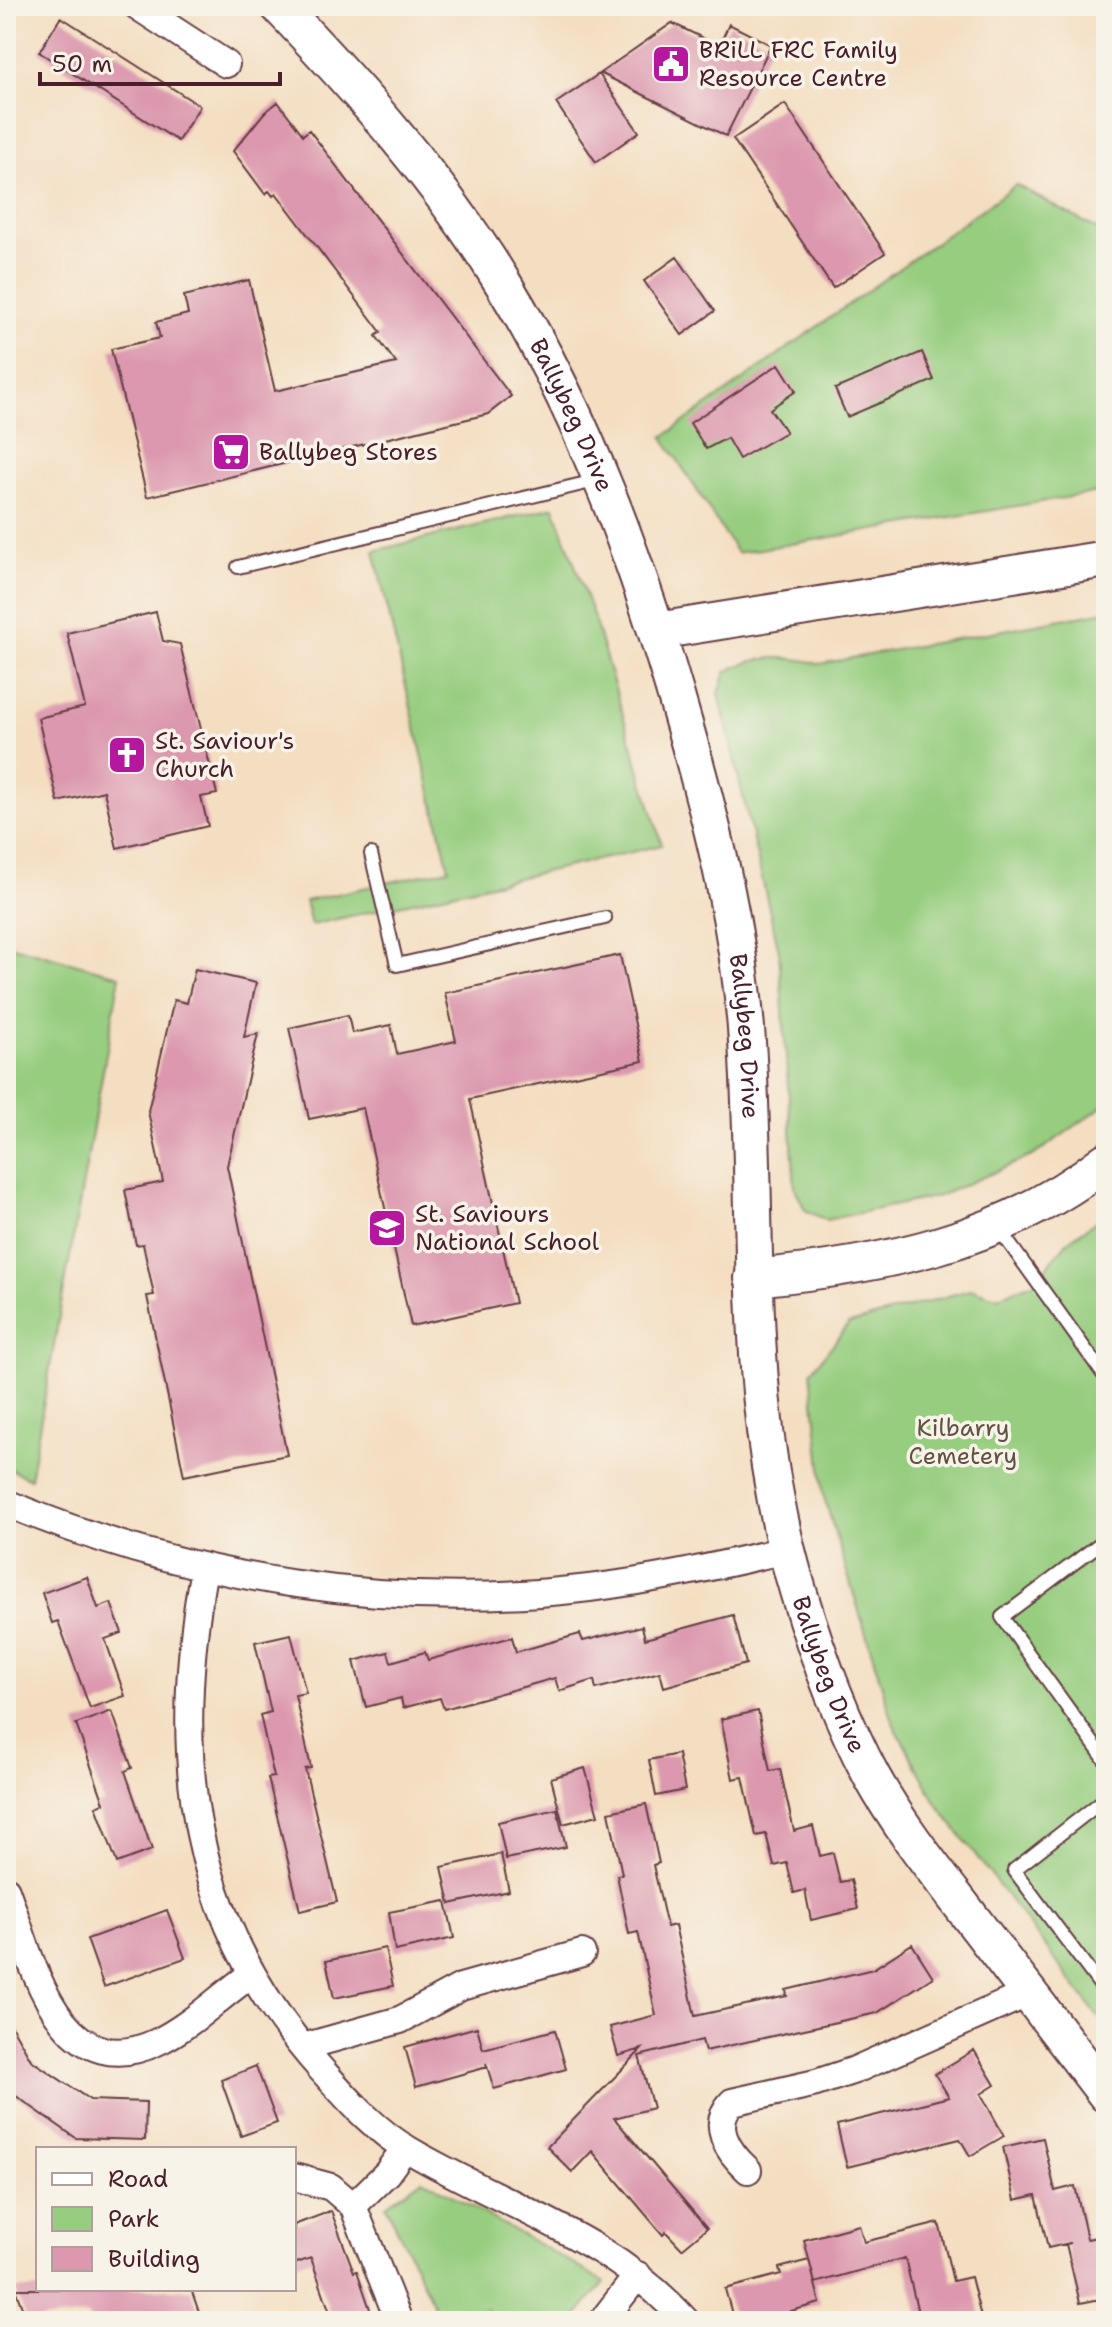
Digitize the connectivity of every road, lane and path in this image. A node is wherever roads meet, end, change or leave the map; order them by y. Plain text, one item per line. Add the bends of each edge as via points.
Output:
1 (137, 6) edge
2 (279, 6) edge
3 (226, 64) dead end
4 (602, 479) junction
5 (1106, 559) edge
6 (238, 567) dead end
7 (657, 631) junction
8 (371, 854) dead end
9 (605, 918) dead end
10 (1106, 1161) edge
11 (997, 1226) junction
12 (753, 1278) junction
13 (1106, 1378) edge
14 (6, 1503) edge
15 (1106, 1539) edge
16 (786, 1550) junction
17 (204, 1568) junction
18 (1106, 1761) edge
19 (1106, 1798) edge
20 (6, 1890) edge
21 (582, 1953) dead end
22 (252, 1974) junction
23 (1029, 1993) junction
24 (1106, 1993) edge
25 (303, 2047) junction
26 (1106, 2094) edge
27 (405, 2148) junction
28 (748, 2170) dead end
29 (296, 2178) edge
30 (353, 2206) junction
31 (638, 2275) junction
32 (399, 2321) edge
33 (602, 2321) edge
34 (686, 2321) edge

1 - 3 street
2 - 4 street, Ballybeg Drive via 405,148 474,239 534,339
4 - 6 lane
4 - 7 street, Ballybeg Drive
5 - 7 street
7 - 12 street, Ballybeg Drive via 713,825 735,927 751,1112
8 - 9 lane via 397,965
10 - 11 street
11 - 12 street via 902,1258
11 - 13 lane
12 - 16 street, Ballybeg Drive via 762,1427
14 - 17 street
15 - 18 lane via 1002,1617
16 - 17 street via 652,1579 502,1595 343,1590
16 - 23 street, Ballybeg Drive via 831,1688 874,1781
17 - 22 street via 187,1708 194,1807 217,1895
19 - 24 lane via 1014,1870
20 - 22 street via 55,2014 76,2037 100,2049 130,2051 156,2042
21 - 25 street via 461,1987 400,2020
22 - 25 street
23 - 26 street, Ballybeg Drive
23 - 28 street via 855,2070 732,2102 722,2116 723,2138
25 - 27 street via 348,2099
27 - 30 street
27 - 31 street via 571,2231
29 - 30 street via 331,2187
30 - 32 street
31 - 33 street
31 - 34 street

